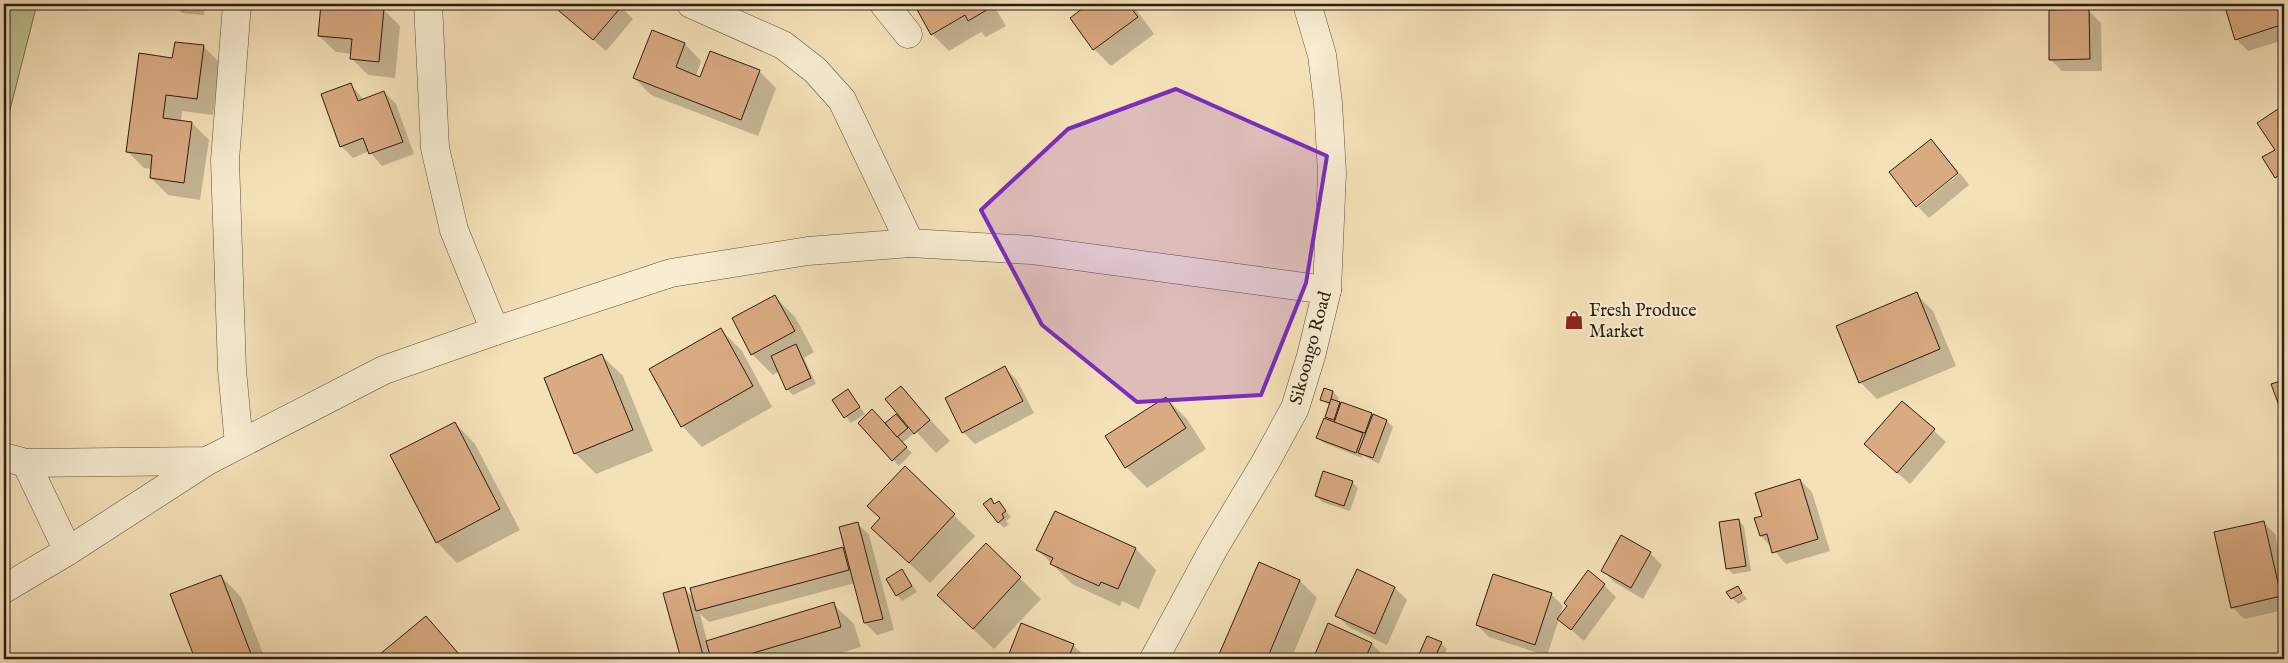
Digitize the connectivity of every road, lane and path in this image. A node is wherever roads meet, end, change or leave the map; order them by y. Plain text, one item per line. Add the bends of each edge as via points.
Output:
1 (237, 4) edge
2 (428, 4) edge
3 (691, 4) edge
4 (884, 4) edge
5 (1307, 4) edge
6 (908, 34) dead end
7 (910, 243) junction
8 (1328, 290) junction
9 (495, 331) junction
10 (239, 444) junction
11 (15, 460) edge
12 (207, 460) junction
13 (68, 551) junction
14 (4, 590) edge
15 (1154, 659) edge

1 - 10 street via 225,160 232,370
2 - 9 street via 435,148 454,230
3 - 7 street via 783,45 815,70 842,100
4 - 6 street
5 - 8 street, Sikoongo Road via 1322,55 1328,103 1332,173
7 - 8 street via 1031,250
7 - 9 street via 808,251 671,273
8 - 15 street, Sikoongo Road via 1295,408
9 - 10 street via 384,370
10 - 12 street
11 - 12 street
11 - 13 street
12 - 13 street
13 - 14 street

